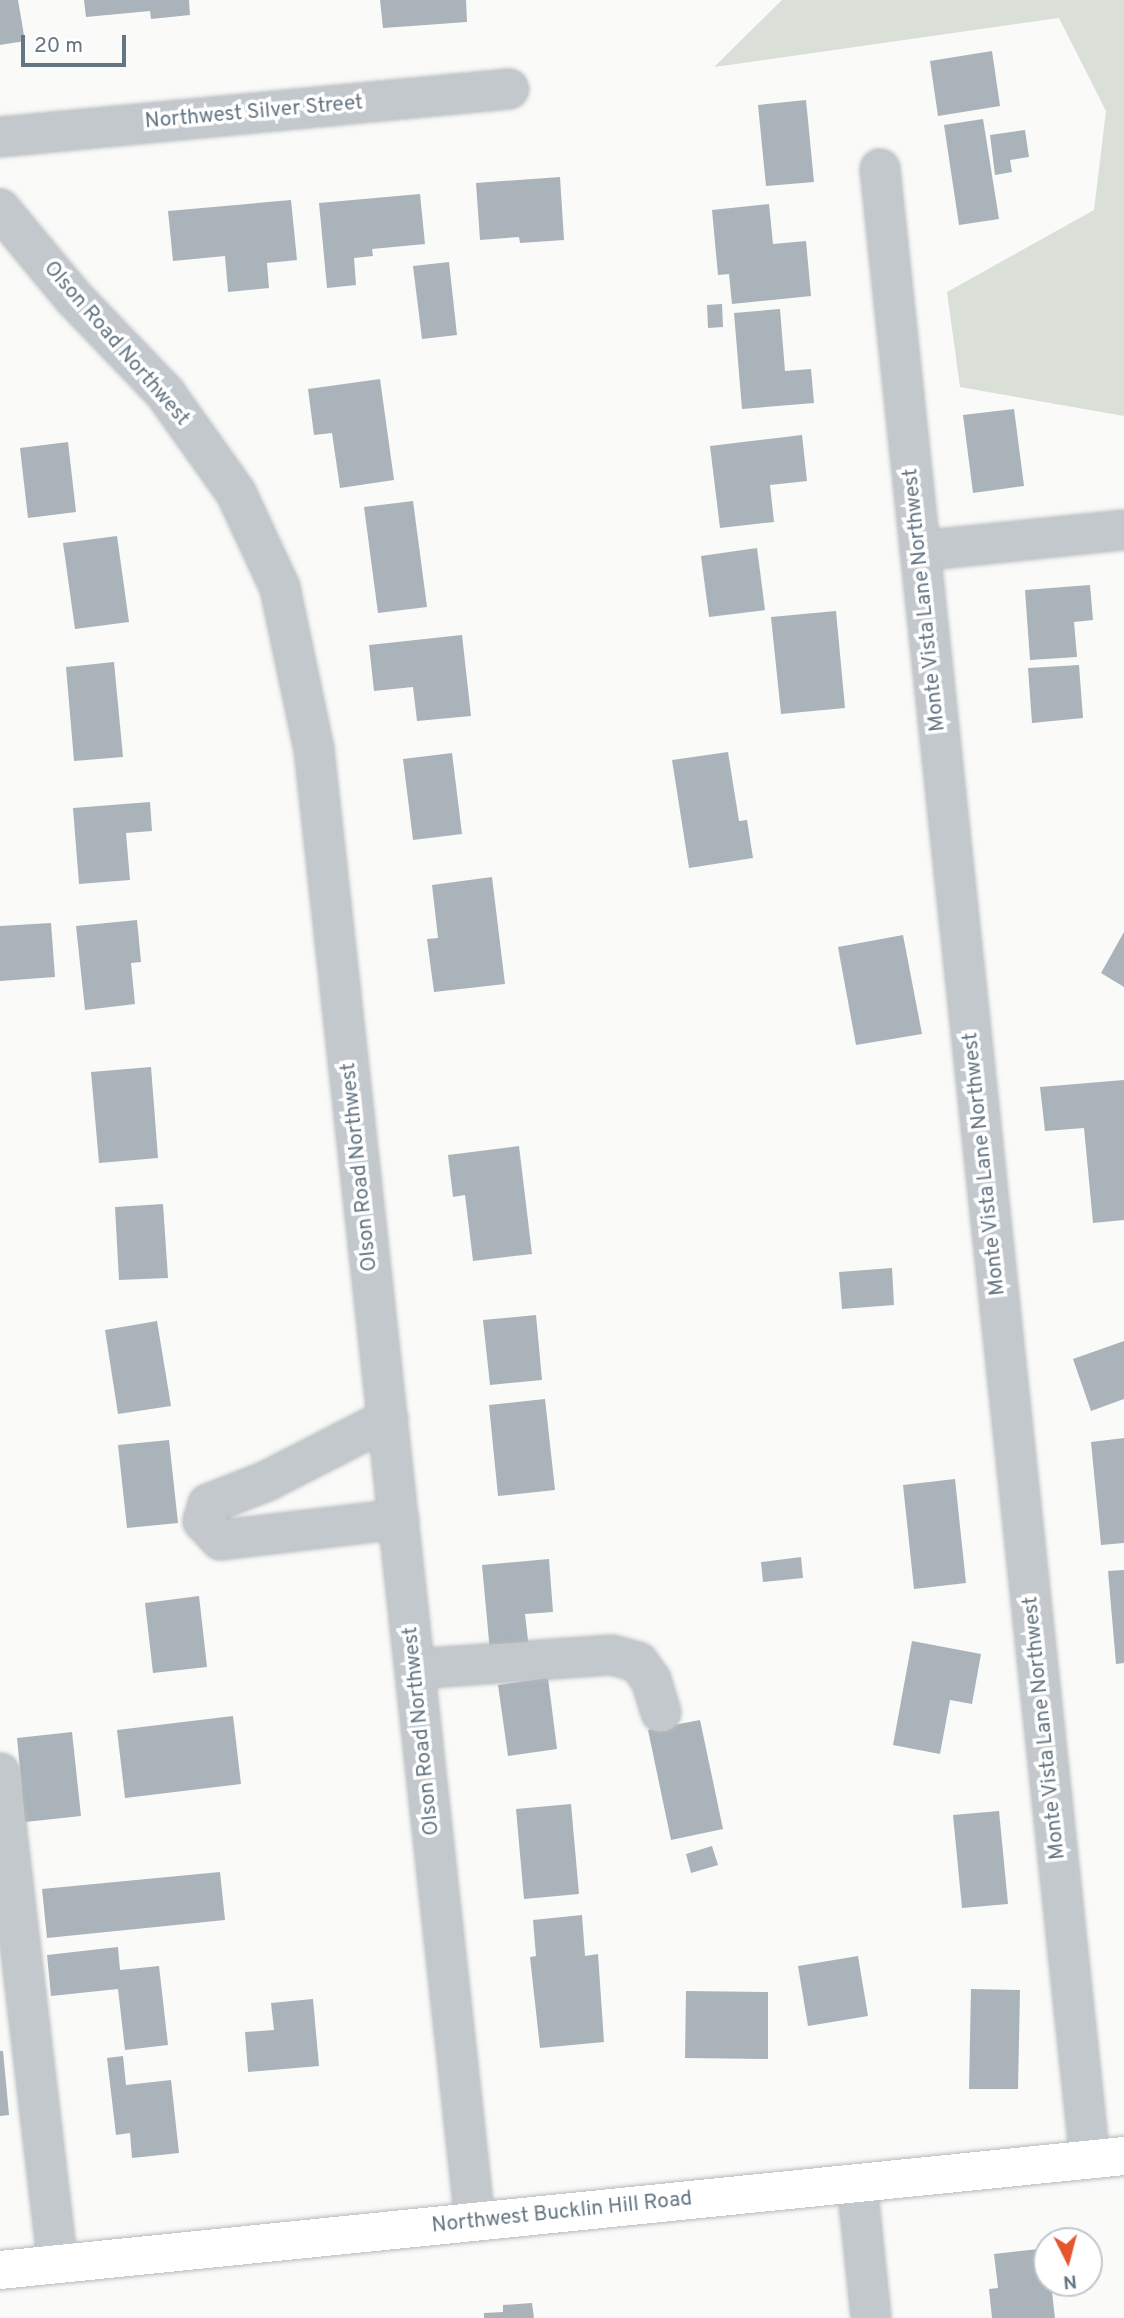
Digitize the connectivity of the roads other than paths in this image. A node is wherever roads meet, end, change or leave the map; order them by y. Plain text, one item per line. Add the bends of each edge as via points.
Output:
1 (509, 89) dead end
2 (0, 137) edge
3 (880, 169) dead end
4 (0, 209) edge
5 (1124, 530) edge
6 (920, 551) junction
7 (388, 1419) junction
8 (399, 1519) junction
9 (415, 1669) junction
10 (661, 1713) dead end
11 (0, 1773) edge
12 (1107, 2158) edge
13 (857, 2184) junction
14 (475, 2222) junction
15 (58, 2264) junction
16 (0, 2270) edge
17 (871, 2318) edge

1 - 2 street, Northwest Silver Street
3 - 6 street, Monte Vista Lane Northwest
4 - 7 street, Olson Road Northwest via 74,298 165,393 236,493 280,588 314,749
5 - 6 street
6 - 12 street, Monte Vista Lane Northwest
7 - 8 street, Olson Road Northwest
7 - 8 street via 267,1481 208,1504 203,1521 221,1540
8 - 9 street, Olson Road Northwest
9 - 10 street via 612,1656 638,1662 652,1680
9 - 14 street, Olson Road Northwest
11 - 15 street
12 - 13 main road, Northwest Bucklin Hill Road
13 - 14 main road, Northwest Bucklin Hill Road
13 - 17 street
14 - 15 main road, Northwest Bucklin Hill Road
15 - 16 main road, Northwest Bucklin Hill Road

